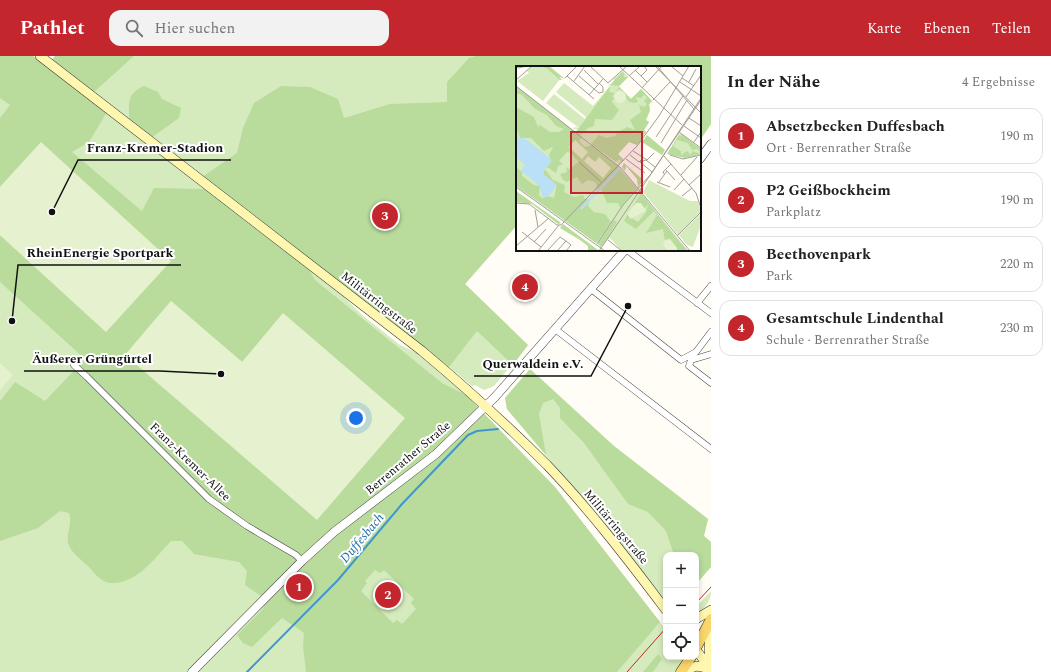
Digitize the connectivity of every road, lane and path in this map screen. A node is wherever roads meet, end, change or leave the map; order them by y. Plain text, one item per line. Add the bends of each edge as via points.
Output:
1 (40, 56) edge
2 (711, 144) edge
3 (701, 158) edge
4 (625, 251) edge
5 (627, 251) edge
6 (711, 286) edge
7 (591, 289) junction
8 (697, 303) junction
9 (711, 313) edge
10 (555, 329) junction
11 (711, 332) edge
12 (711, 354) edge
13 (74, 365) dead end
14 (711, 383) edge
15 (485, 406) junction
16 (711, 449) edge
17 (302, 561) junction
18 (663, 606) edge
19 (711, 610) edge
20 (699, 617) edge
21 (711, 620) edge
22 (699, 643) edge
23 (699, 653) edge
24 (689, 660) edge
25 (711, 669) edge
26 (681, 671) edge
27 (192, 672) edge

1 - 15 main road, Militärringstraße via 422,351
2 - 3 street
4 - 7 street, Berrenrather Straße
5 - 8 street
6 - 8 street
7 - 10 street, Berrenrather Straße
7 - 11 street via 681,360 696,352
8 - 9 street
10 - 15 street, Berrenrather Straße
10 - 16 street
12 - 14 street via 691,360 689,366
13 - 17 street, Franz-Kremer-Allee via 209,499
15 - 17 street, Berrenrather Straße via 436,454 333,533
15 - 18 main road, Militärringstraße via 573,495
17 - 27 street, Berrenrather Straße
19 - 20 main road
21 - 22 main road
21 - 25 main road
23 - 25 main road
24 - 26 main road
25 - 26 main road via 697,666

